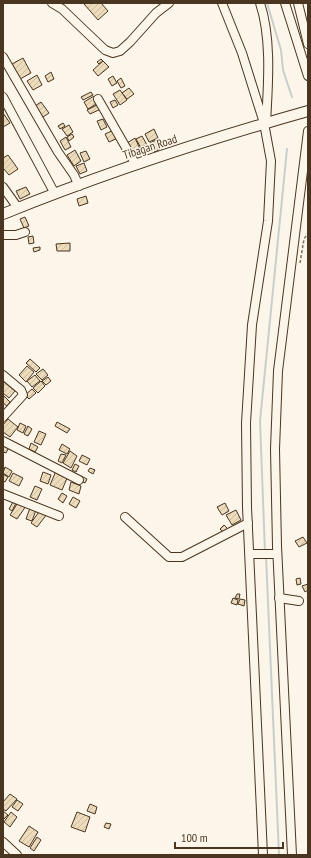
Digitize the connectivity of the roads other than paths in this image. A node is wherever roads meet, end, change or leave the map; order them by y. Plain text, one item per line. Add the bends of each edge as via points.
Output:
1 (52, 3) edge
2 (169, 3) edge
3 (222, 3) edge
4 (260, 3) edge
5 (285, 3) edge
6 (298, 3) edge
7 (308, 44) edge
8 (3, 57) edge
9 (308, 76) edge
10 (3, 97) edge
11 (98, 99) dead end
12 (308, 111) edge
13 (265, 123) junction
14 (308, 131) edge
15 (136, 165) junction
16 (79, 186) junction
17 (3, 187) edge
18 (55, 194) junction
19 (3, 195) edge
20 (16, 209) junction
21 (3, 214) edge
22 (25, 232) dead end
23 (3, 235) edge
24 (3, 375) edge
25 (3, 417) edge
26 (3, 441) edge
27 (79, 480) dead end
28 (3, 494) edge
29 (59, 516) dead end
30 (125, 517) dead end
31 (248, 523) junction
32 (252, 554) junction
33 (275, 554) junction
34 (279, 598) junction
35 (299, 601) dead end
36 (3, 842) edge
37 (18, 855) edge
38 (263, 855) edge
39 (292, 855) edge

1 - 2 street via 62,9 105,50 113,53 120,51
3 - 13 street
4 - 13 street via 268,64
5 - 9 street
6 - 7 street
8 - 16 street
10 - 18 street
11 - 15 street
12 - 13 main road, Tibagan Road
13 - 15 main road, Tibagan Road
13 - 31 street via 271,162 268,222 252,325 246,423
14 - 33 street via 278,371
15 - 16 main road, Tibagan Road
16 - 18 main road, Tibagan Road
17 - 20 street
18 - 20 main road, Tibagan Road
19 - 20 street
20 - 21 main road, Tibagan Road
22 - 23 street
24 - 25 street via 23,394
26 - 27 street via 56,465
28 - 29 street
30 - 31 street via 169,557 174,558 182,557
31 - 32 street
32 - 33 street
32 - 38 street
33 - 34 street
34 - 35 street
34 - 39 street
36 - 37 street

